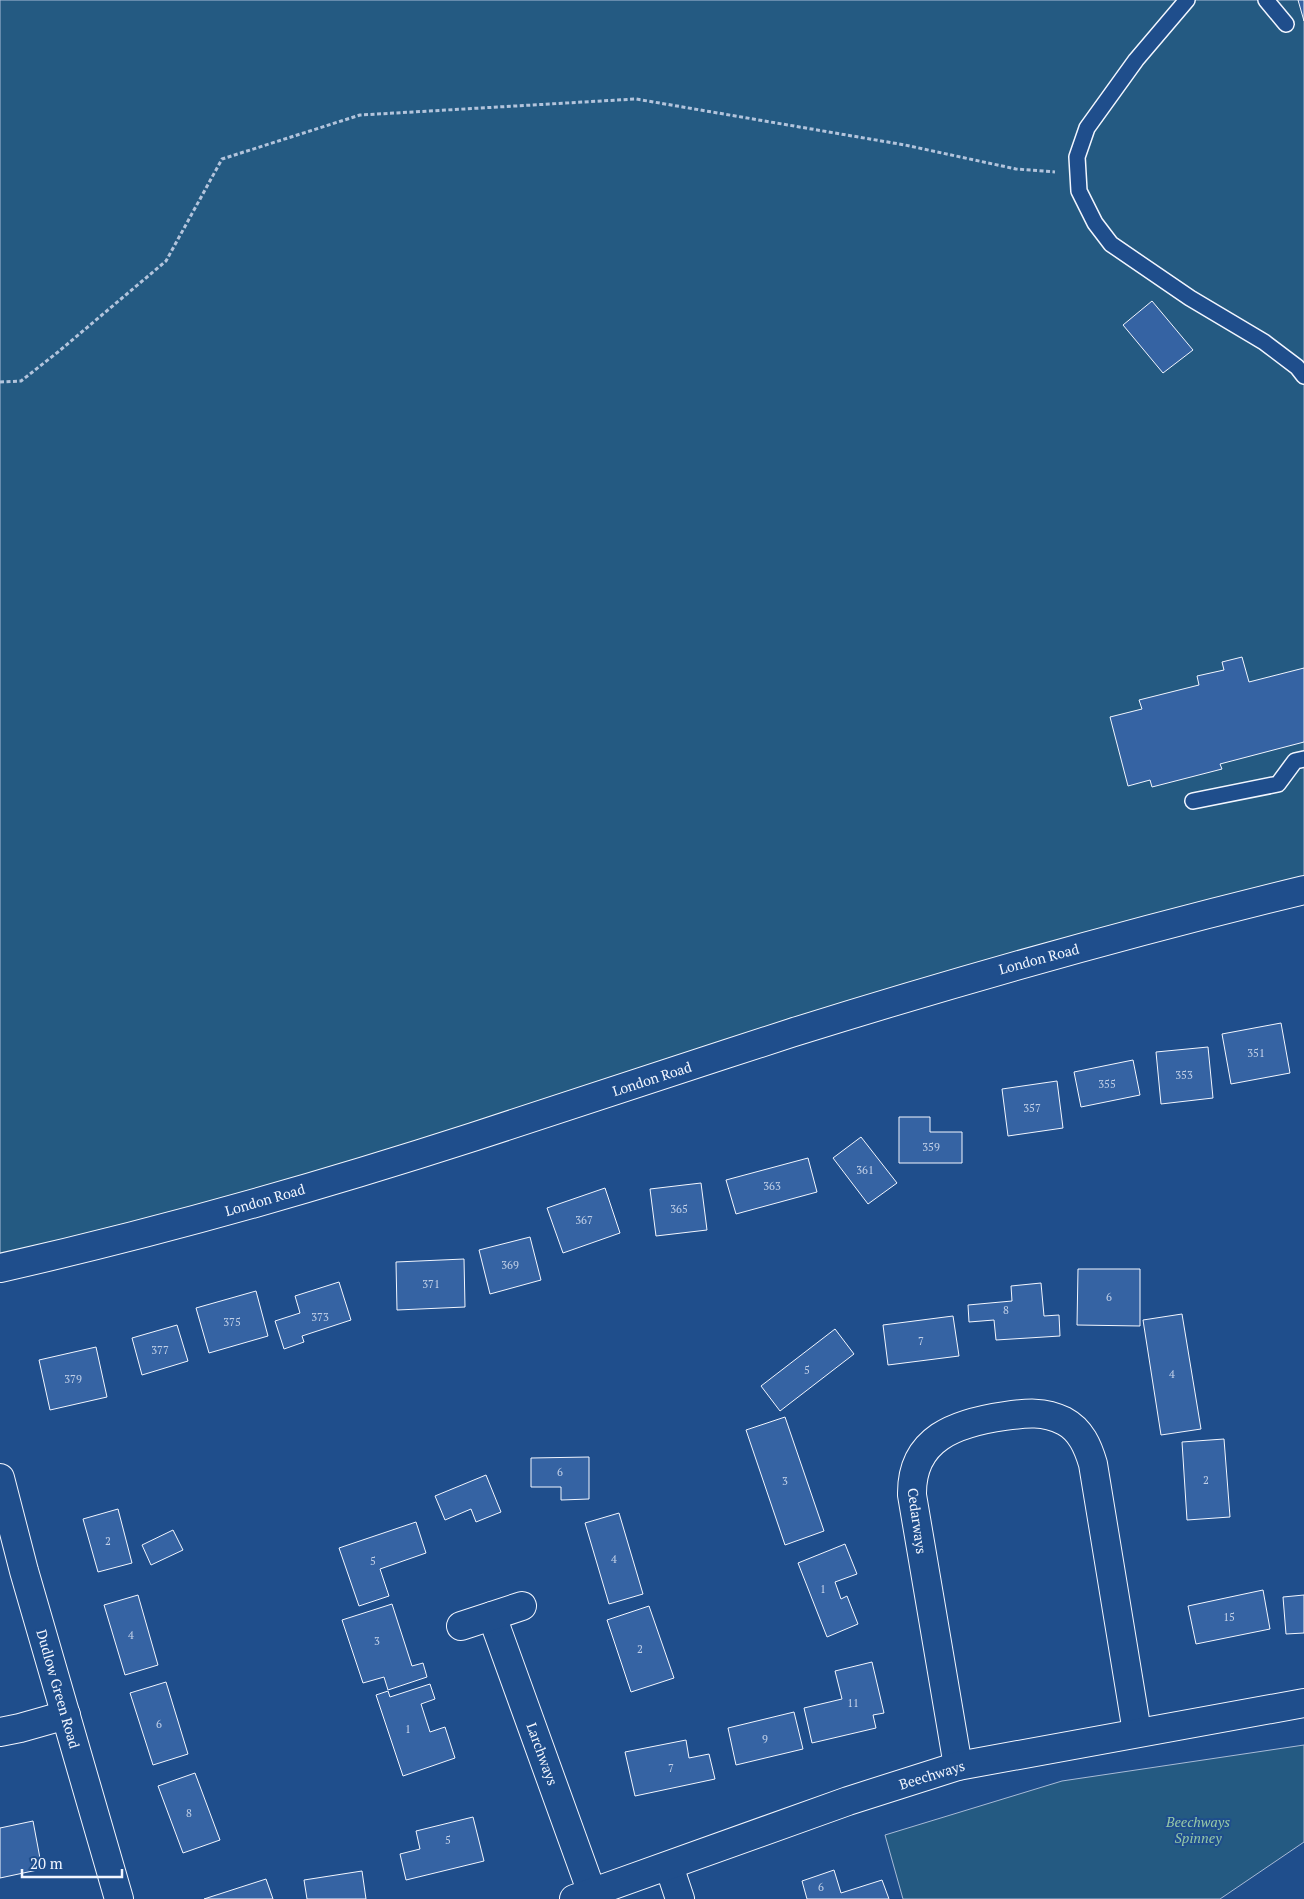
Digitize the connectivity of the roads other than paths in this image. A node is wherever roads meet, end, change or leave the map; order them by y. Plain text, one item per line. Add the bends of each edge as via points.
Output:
1 (1187, 0) edge
2 (1266, 0) edge
3 (1286, 24) dead end
4 (1304, 376) edge
5 (1304, 758) edge
6 (1192, 801) dead end
7 (1304, 890) edge
8 (0, 1268) edge
9 (0, 1478) edge
10 (522, 1606) dead end
11 (492, 1616) junction
12 (460, 1626) dead end
13 (1304, 1703) edge
14 (66, 1715) junction
15 (0, 1732) edge
16 (1137, 1732) junction
17 (958, 1766) junction
18 (669, 1866) junction
19 (583, 1896) edge
20 (119, 1899) edge
21 (680, 1899) edge

1 - 4 lane via 1136,60 1087,128 1077,157 1079,191 1111,244 1190,298 1264,342
2 - 3 lane
5 - 6 lane via 1295,761 1278,784
7 - 8 main road, London Road via 980,975 319,1184 110,1243
9 - 14 main road, Dudlow Green Road
10 - 11 main road
11 - 12 main road
11 - 19 main road, Larchways
13 - 16 main road, Beechways
14 - 15 main road
14 - 20 main road, Dudlow Green Road
16 - 17 main road, Beechways
16 - 17 main road, Cedarways via 1088,1447 1066,1422 1049,1415 1032,1413 979,1420 940,1437 925,1450 912,1478 912,1496
17 - 18 main road, Beechways via 848,1801
18 - 19 main road, Beechways
18 - 21 main road

